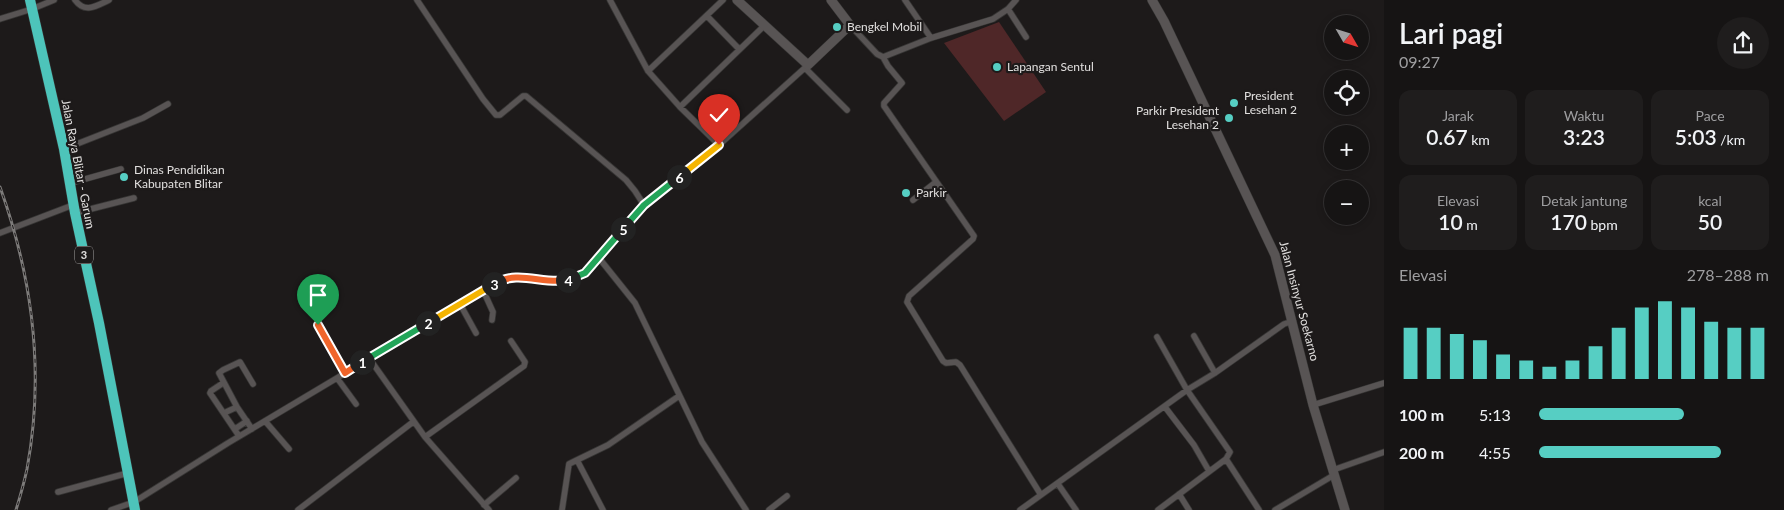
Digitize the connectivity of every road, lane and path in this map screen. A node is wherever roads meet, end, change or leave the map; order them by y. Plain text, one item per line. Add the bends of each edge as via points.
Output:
1 (54, 0) edge
2 (74, 0) edge
3 (109, 0) edge
4 (417, 0) edge
5 (610, 0) edge
6 (723, 0) edge
7 (737, 0) edge
8 (831, 0) edge
9 (905, 0) edge
10 (1016, 0) edge
11 (1152, 0) edge
12 (31, 5) edge
13 (1008, 10) junction
14 (707, 16) junction
15 (0, 19) edge
16 (765, 25) junction
17 (850, 25) junction
18 (1026, 37) dead end
19 (931, 38) junction
20 (739, 49) junction
21 (883, 57) junction
22 (807, 66) junction
23 (648, 71) junction
24 (168, 104) dead end
25 (680, 107) junction
26 (847, 110) dead end
27 (719, 145) junction
28 (64, 149) junction
29 (121, 169) dead end
30 (936, 182) junction
31 (71, 183) junction
32 (134, 198) dead end
33 (914, 200) dead end
34 (644, 205) junction
35 (74, 209) junction
36 (0, 233) edge
37 (599, 258) junction
38 (483, 290) junction
39 (460, 304) junction
40 (492, 320) dead end
41 (1293, 320) junction
42 (318, 325) dead end
43 (476, 333) dead end
44 (1194, 336) dead end
45 (1157, 337) dead end
46 (511, 341) dead end
47 (369, 358) junction
48 (345, 373) junction
49 (1215, 373) junction
50 (337, 378) junction
51 (223, 383) junction
52 (1384, 383) edge
53 (253, 384) dead end
54 (1187, 390) junction
55 (679, 396) junction
56 (356, 404) dead end
57 (1313, 405) junction
58 (237, 406) junction
59 (1165, 407) junction
60 (224, 413) junction
61 (247, 421) junction
62 (265, 421) junction
63 (414, 422) junction
64 (235, 429) junction
65 (252, 429) junction
66 (239, 436) junction
67 (425, 437) junction
68 (289, 449) dead end
69 (1384, 452) edge
70 (1226, 459) junction
71 (577, 460) junction
72 (1209, 471) junction
73 (128, 473) junction
74 (1333, 473) junction
75 (516, 478) dead end
76 (1058, 484) junction
77 (58, 492) dead end
78 (1179, 494) junction
79 (1041, 495) junction
80 (787, 496) dead end
81 (134, 506) edge
82 (487, 507) edge
83 (111, 510) edge
84 (298, 510) edge
85 (562, 510) edge
86 (603, 510) edge
87 (746, 510) edge
88 (769, 510) edge
89 (1020, 510) edge
90 (1076, 510) edge
91 (1158, 510) edge
92 (1189, 510) edge
93 (1259, 510) edge
94 (1276, 510) edge
95 (1344, 510) edge

1 - 12 street
2 - 3 street via 90,9
4 - 34 street via 496,115 526,96 626,180
5 - 23 street
6 - 14 street
7 - 16 main road
8 - 17 main road
9 - 19 street
10 - 13 street
11 - 41 main road, Jalan Insinyur Soekarno via 1270,242
12 - 15 street
12 - 28 highway, Jalan Raya Blitar - Garum / 3
13 - 18 street
13 - 19 street via 993,19
14 - 20 street
14 - 23 street
16 - 20 street
16 - 22 main road
17 - 21 street via 876,54
17 - 22 main road
19 - 21 street
20 - 25 street
21 - 30 street via 902,83 884,106
22 - 26 street
22 - 27 street
23 - 25 street
24 - 28 street via 144,118
25 - 27 street
27 - 34 street
28 - 31 highway, Jalan Raya Blitar - Garum / 3
29 - 31 street
30 - 33 street
30 - 79 street via 974,238 909,296 907,302 943,361 960,365
31 - 35 highway, Jalan Raya Blitar - Garum / 3
32 - 35 street
34 - 37 street
35 - 36 street
35 - 73 highway, Jalan Raya Blitar - Garum / 3
37 - 38 street via 585,273 575,278 553,281 508,277
37 - 55 street via 635,303
38 - 39 street
38 - 40 street via 493,312
39 - 43 street
39 - 47 street
41 - 49 street
41 - 57 main road, Jalan Insinyur Soekarno
42 - 48 street
44 - 49 street
45 - 54 street
46 - 67 street via 525,362 524,366
47 - 48 street
47 - 63 street
48 - 50 street
49 - 54 street
50 - 56 street
50 - 62 street
51 - 53 street via 220,372 240,362
51 - 58 street
51 - 60 street via 210,392
52 - 57 street
54 - 59 street
54 - 70 street via 1229,451
55 - 71 street via 608,445
55 - 87 street via 712,458
57 - 74 main road, Jalan Insinyur Soekarno
58 - 60 street
58 - 61 street
59 - 72 street
59 - 76 street
60 - 64 street
61 - 64 street
61 - 65 street
62 - 65 street
62 - 68 street
63 - 67 street
63 - 84 street
64 - 66 street
65 - 66 street
66 - 81 street
67 - 82 street
69 - 74 street
70 - 72 street
70 - 93 street
71 - 85 street via 569,464
71 - 86 street
72 - 78 street
73 - 77 street
73 - 81 highway, Jalan Raya Blitar - Garum / 3
74 - 94 street
74 - 95 main road, Jalan Insinyur Soekarno
75 - 82 street
76 - 79 street
76 - 90 street
78 - 91 street
78 - 92 street
79 - 89 street
80 - 88 street
81 - 83 street

